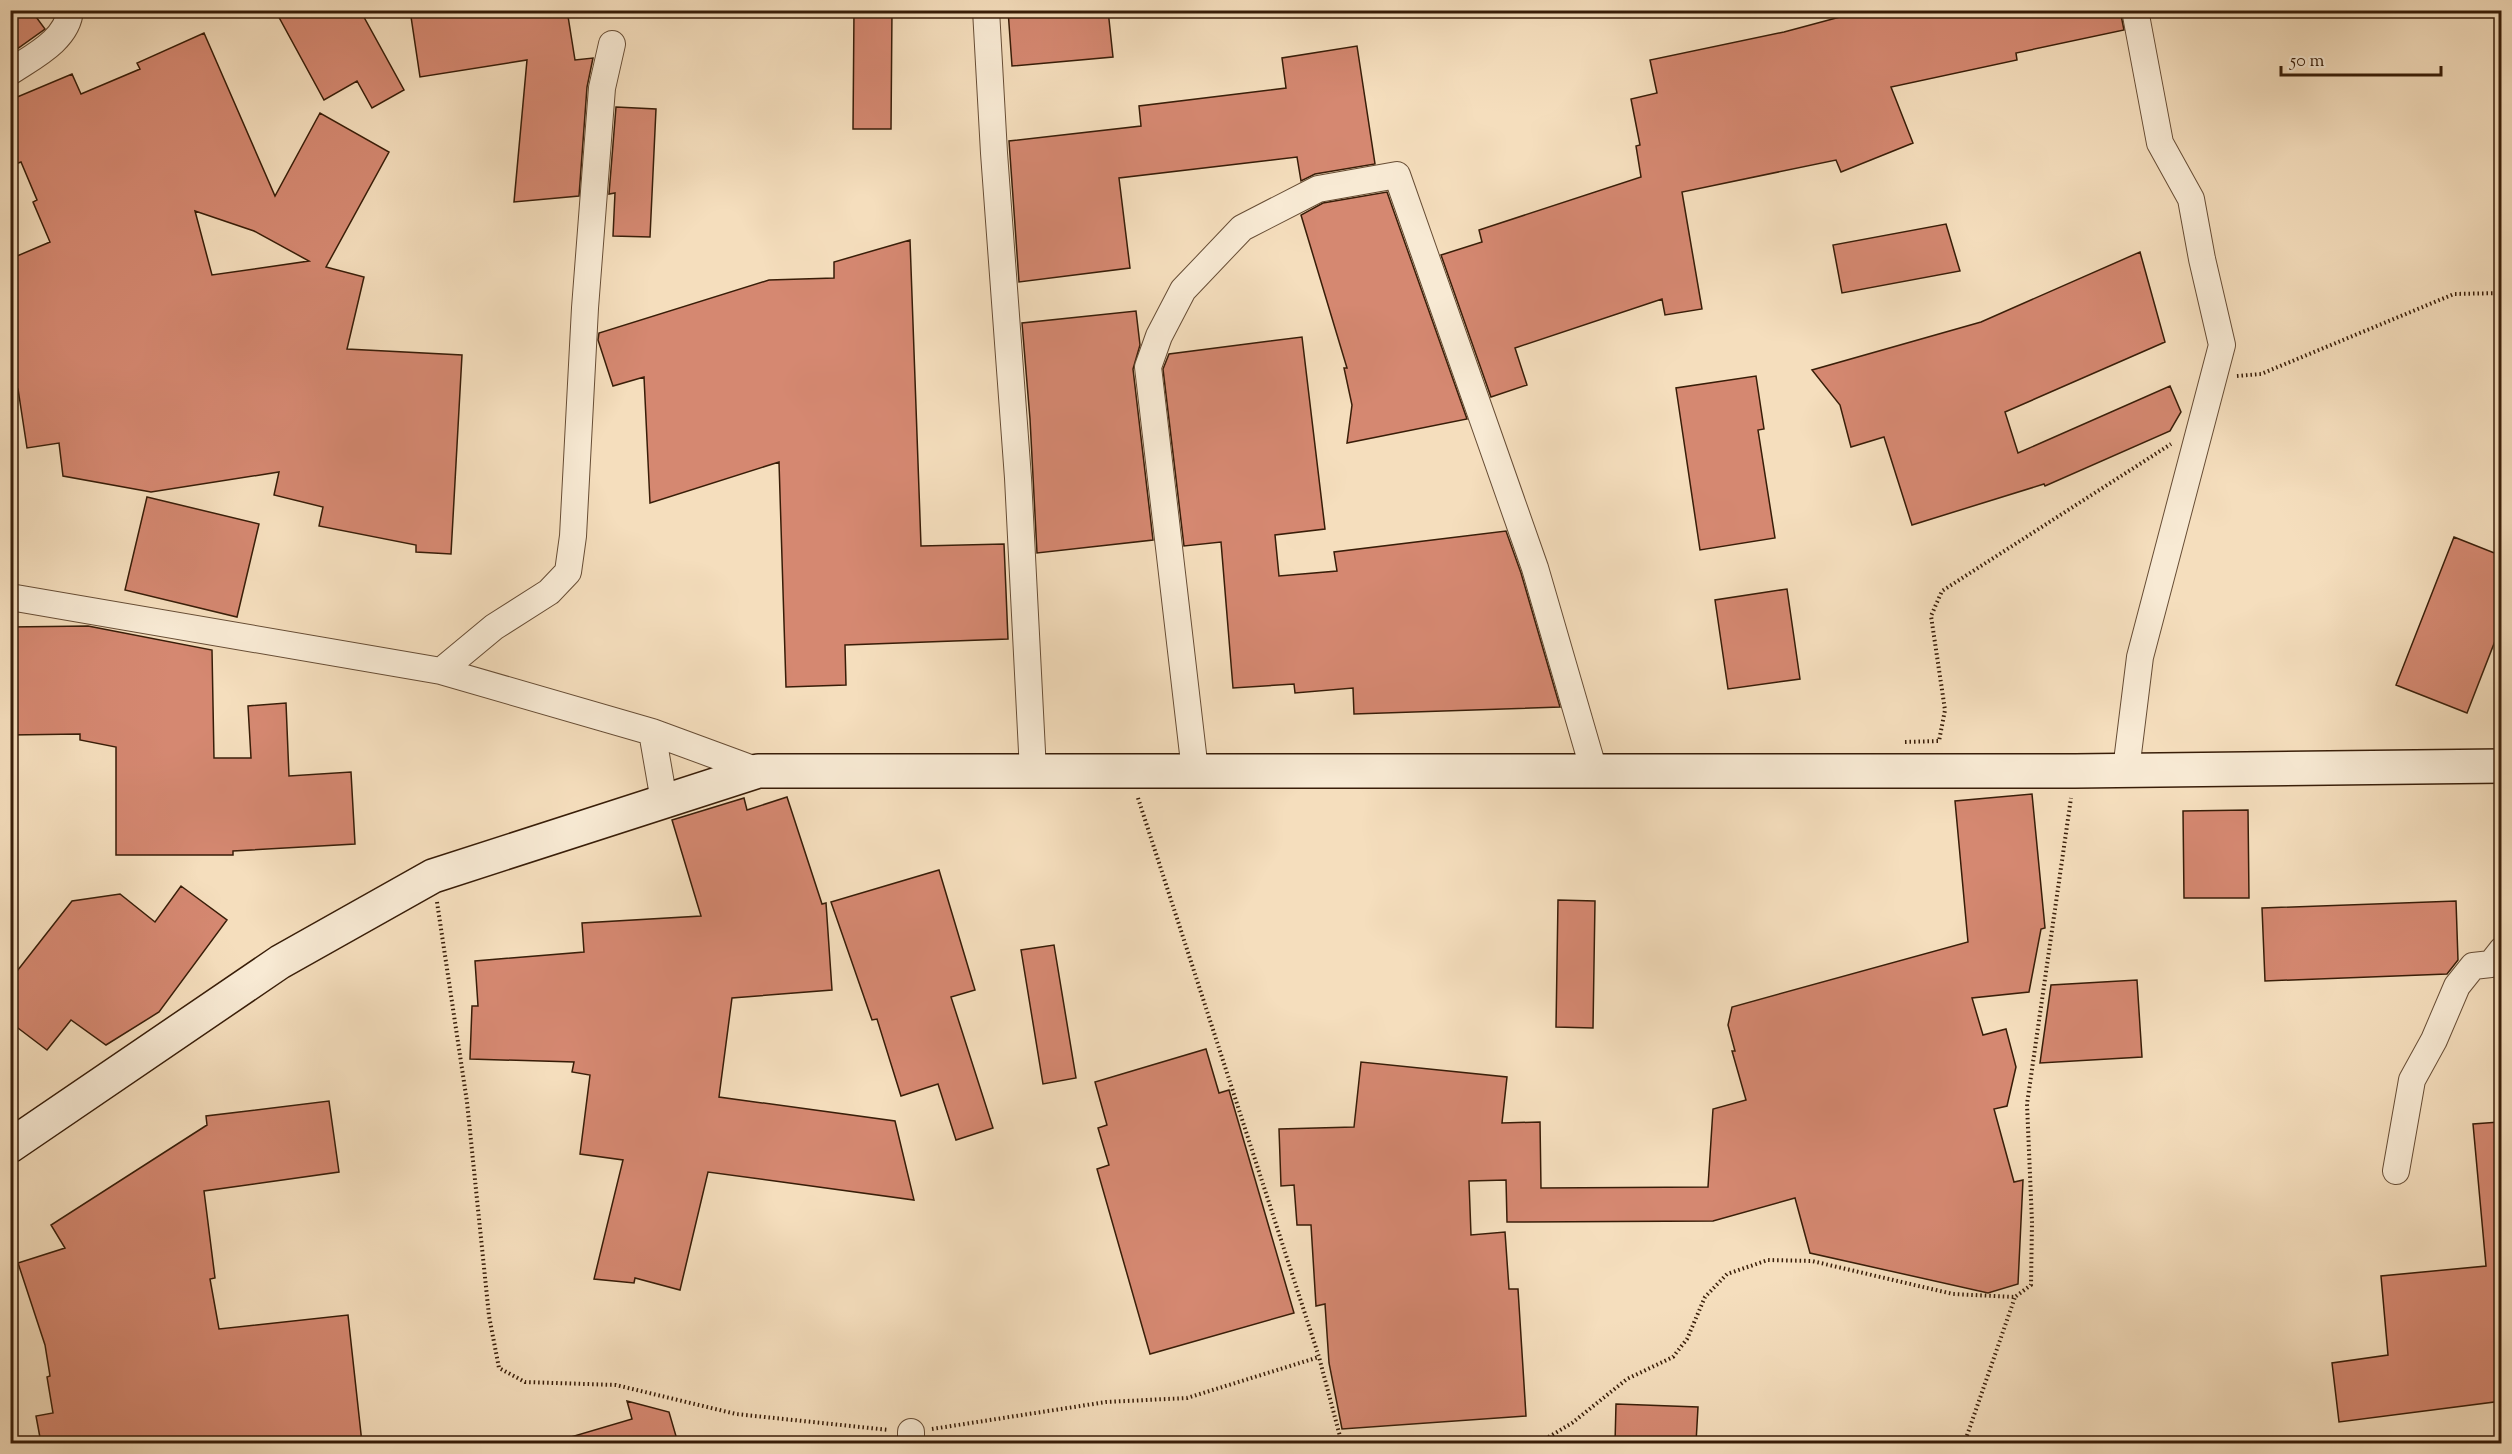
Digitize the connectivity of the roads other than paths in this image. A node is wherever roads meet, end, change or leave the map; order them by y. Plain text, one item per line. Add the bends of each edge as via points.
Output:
1 (70, 10) edge
2 (986, 10) edge
3 (2135, 10) edge
4 (612, 44) dead end
5 (10, 72) edge
6 (10, 597) edge
7 (441, 671) junction
8 (652, 732) junction
9 (2502, 766) edge
10 (2126, 770) junction
11 (758, 771) junction
12 (1033, 771) junction
13 (1195, 771) junction
14 (1594, 771) junction
15 (664, 801) junction
16 (2502, 950) edge
17 (10, 1146) edge
18 (2396, 1171) dead end

1 - 5 street via 58,38
2 - 12 street via 1018,478
3 - 10 street via 2160,143 2191,199 2222,345 2140,657
4 - 7 street via 602,88 568,572 549,592 494,627
6 - 7 street
7 - 8 street
8 - 11 street
8 - 15 street
9 - 10 street
10 - 14 street
11 - 12 street
11 - 15 street
12 - 13 street
13 - 14 street
13 - 14 street via 1148,368 1159,336 1183,290 1242,228 1318,189 1397,175 1535,568
15 - 17 street via 433,876 280,962
16 - 18 street via 2492,964 2473,966 2457,986 2412,1080

